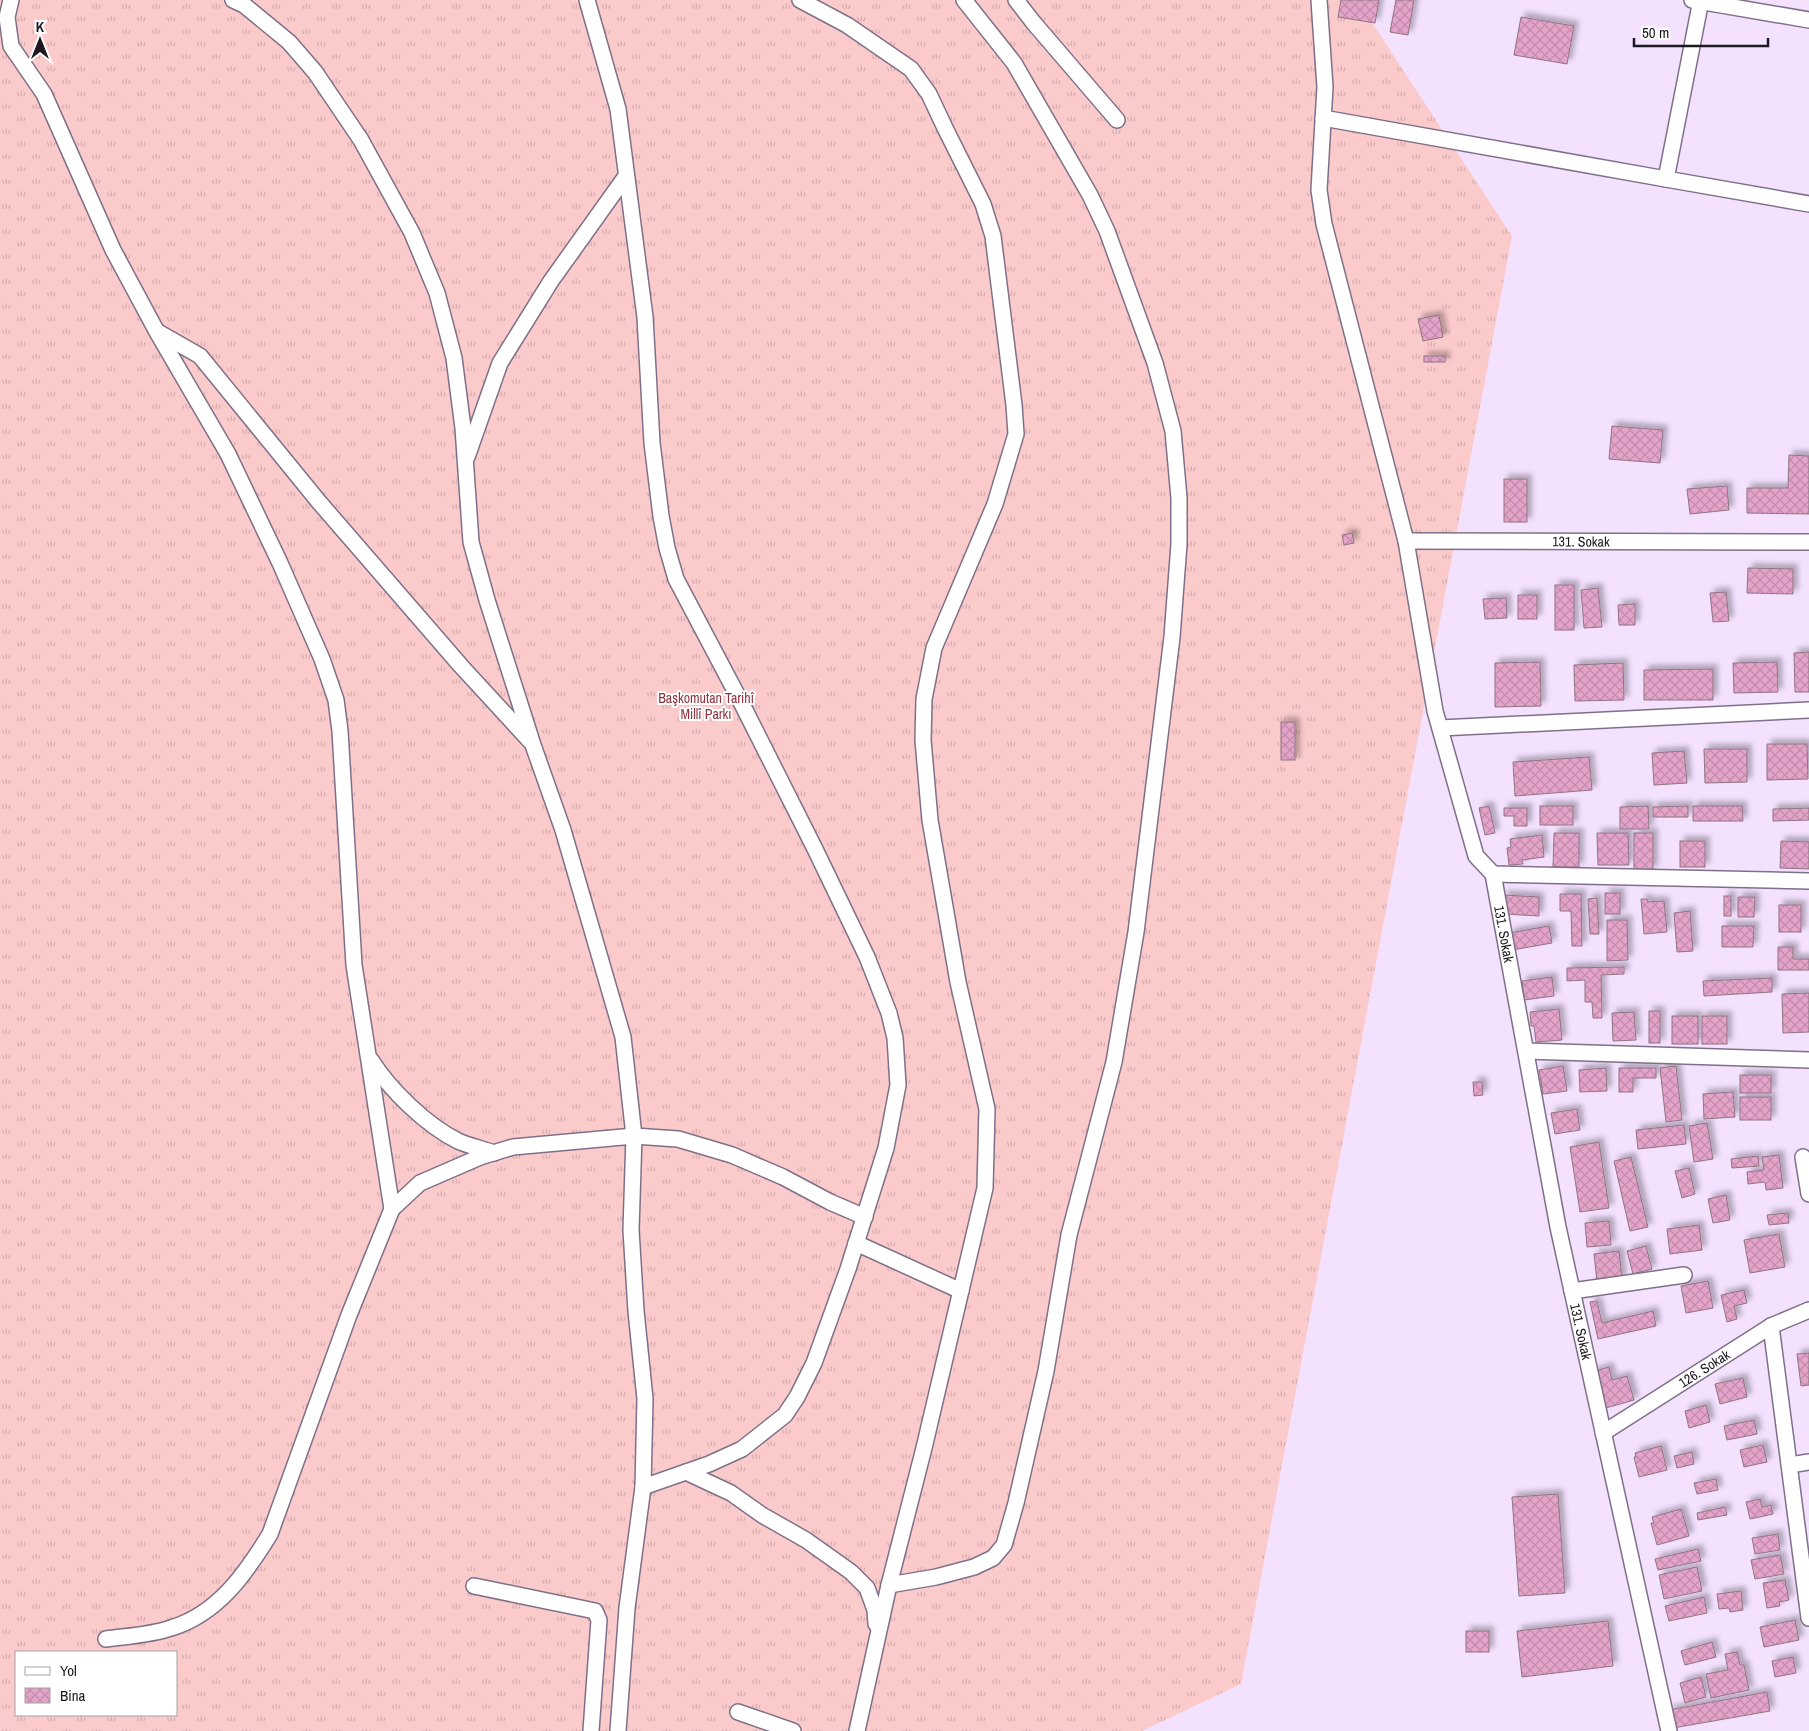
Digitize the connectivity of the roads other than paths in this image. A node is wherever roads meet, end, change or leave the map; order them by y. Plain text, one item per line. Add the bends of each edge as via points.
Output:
1 (11, 0) edge
2 (233, 0) edge
3 (587, 0) edge
4 (800, 0) edge
5 (964, 0) edge
6 (1016, 0) edge
7 (1319, 0) edge
8 (1697, 1) edge
9 (1809, 20) edge
10 (1323, 118) junction
11 (1117, 120) dead end
12 (626, 176) junction
13 (1666, 179) junction
14 (1809, 204) edge
15 (157, 332) junction
16 (465, 464) junction
17 (1406, 541) junction
18 (1809, 542) edge
19 (1809, 710) edge
20 (1440, 728) junction
21 (533, 745) junction
22 (1493, 874) junction
23 (1809, 882) edge
24 (367, 1052) junction
25 (1526, 1052) junction
26 (1809, 1060) edge
27 (634, 1136) junction
28 (494, 1153) junction
29 (1803, 1157) dead end
30 (1809, 1194) edge
31 (392, 1209) junction
32 (865, 1217) junction
33 (856, 1243) junction
34 (1684, 1275) dead end
35 (1572, 1291) junction
36 (961, 1292) junction
37 (1809, 1310) edge
38 (1771, 1326) junction
39 (1603, 1433) junction
40 (1809, 1462) edge
41 (1790, 1465) junction
42 (686, 1472) junction
43 (643, 1487) junction
44 (888, 1585) junction
45 (474, 1586) dead end
46 (1809, 1618) edge
47 (878, 1636) junction
48 (106, 1639) dead end
49 (738, 1712) dead end
50 (591, 1731) edge
51 (618, 1731) edge
52 (793, 1731) edge
53 (857, 1731) edge
54 (1669, 1731) edge

1 - 15 street via 7,17 11,46 44,94 113,250
2 - 16 street via 244,5 288,42 315,72 361,140 412,233 438,294 454,358
3 - 12 street via 618,110
4 - 36 street via 847,25 911,70 928,94 983,204 993,236 1005,325 1016,434 995,504 934,648 924,699 923,740 930,820 958,982 987,1109 985,1188
5 - 44 street via 1014,63 1090,195 1107,231 1155,364 1173,430 1180,544 1172,637 1136,932 1114,1062 1069,1235 1046,1371 1016,1503 1004,1545 993,1558 974,1567 936,1577
6 - 11 street
7 - 10 street via 1325,87
8 - 9 street
8 - 13 street
10 - 13 street
10 - 17 street via 1319,190 1324,224
12 - 16 street via 551,281 500,364
12 - 32 street via 644,317 652,443 661,516 676,580 743,706 863,948 895,1038 898,1085 886,1148
13 - 14 street
15 - 21 street via 200,356 319,502
15 - 24 street via 228,454 280,563 322,659 336,700 354,965
16 - 21 street via 471,542
17 - 18 street, 131. Sokak
17 - 20 street
19 - 20 street
20 - 22 street via 1476,856
21 - 27 street via 563,830 623,1037
22 - 23 street
22 - 25 street, 131. Sokak
24 - 28 street via 382,1077 433,1126 459,1141
24 - 31 street
25 - 26 street
25 - 35 street, 131. Sokak
27 - 28 street via 513,1147
27 - 32 street via 678,1139 732,1155
27 - 43 street via 631,1230 645,1399
28 - 31 street via 420,1183
29 - 30 street
31 - 48 street via 349,1315 270,1534 252,1565 219,1601 187,1623 170,1629
32 - 33 street
33 - 36 street
33 - 42 street via 814,1363 785,1415 742,1449
34 - 35 street
35 - 39 street, 131. Sokak
36 - 44 street
37 - 38 street, 126. Sokak
38 - 39 street, 126. Sokak
38 - 41 street
39 - 54 street, 131. Sokak
40 - 41 street
41 - 46 street
42 - 43 street
42 - 47 street via 732,1493 851,1572 867,1588 875,1610
43 - 51 street via 627,1608
44 - 47 street
45 - 50 street via 595,1611 600,1620
47 - 53 street
49 - 52 street

